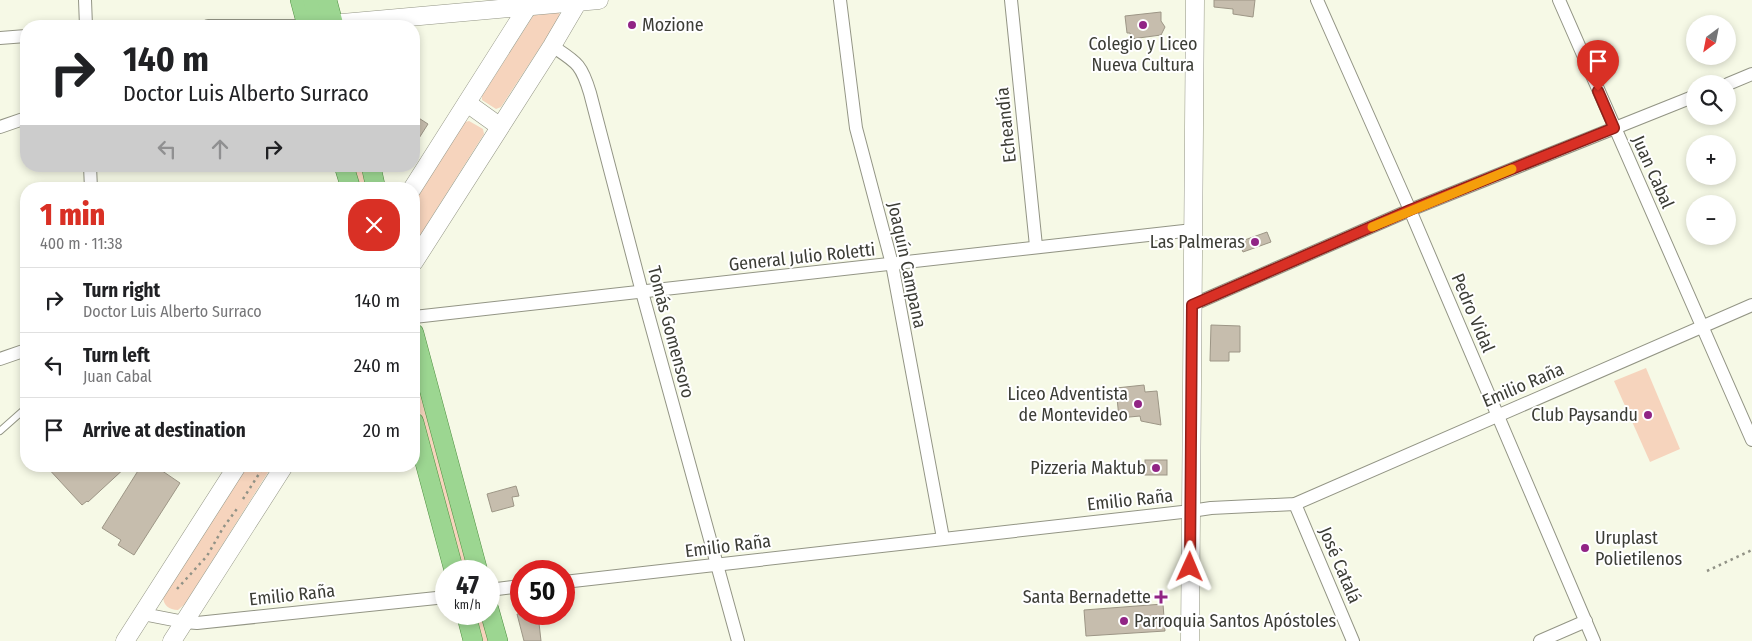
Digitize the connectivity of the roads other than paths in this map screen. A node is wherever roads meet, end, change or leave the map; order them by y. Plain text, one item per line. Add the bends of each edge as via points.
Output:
1 (85, 0) edge
2 (300, 0) edge
3 (313, 0) edge
4 (327, 0) edge
5 (599, 0) edge
6 (840, 0) edge
7 (1011, 0) edge
8 (1195, 0) edge
9 (1317, 0) edge
10 (1559, 0) edge
11 (578, 2) edge
12 (530, 3) edge
13 (86, 20) edge
14 (305, 20) edge
15 (322, 20) edge
16 (332, 20) edge
17 (378, 20) edge
18 (20, 36) edge
19 (0, 38) edge
20 (552, 46) junction
21 (1752, 74) edge
22 (1736, 81) edge
23 (1686, 100) edge
24 (467, 103) junction
25 (20, 120) edge
26 (499, 126) junction
27 (0, 127) edge
28 (1614, 128) junction
29 (416, 182) edge
30 (1410, 210) junction
31 (1193, 230) junction
32 (1036, 246) junction
33 (420, 252) edge
34 (892, 264) junction
35 (642, 292) junction
36 (1192, 305) junction
37 (1752, 305) edge
38 (420, 316) edge
39 (1702, 327) junction
40 (20, 352) edge
41 (420, 356) edge
42 (0, 360) edge
43 (20, 413) edge
44 (1497, 415) junction
45 (0, 431) edge
46 (1752, 440) edge
47 (420, 455) edge
48 (233, 472) edge
49 (280, 472) edge
50 (1295, 504) junction
51 (1191, 512) junction
52 (943, 538) junction
53 (451, 560) edge
54 (475, 560) edge
55 (717, 565) junction
56 (575, 581) edge
57 (435, 598) edge
58 (143, 614) junction
59 (1586, 621) junction
60 (184, 622) junction
61 (469, 625) edge
62 (494, 625) edge
63 (125, 641) edge
64 (172, 641) edge
65 (473, 641) edge
66 (498, 641) edge
67 (738, 641) edge
68 (1190, 641) edge
69 (1353, 641) edge
70 (1540, 641) edge
71 (1594, 641) edge

1 - 13 street
2 - 14 main road
3 - 15 main road
4 - 16 main road
5 - 11 street
6 - 34 street, Joaquín Campana via 856,128
7 - 32 street, Echeandía
8 - 31 street
9 - 30 street, Pedro Vidal
10 - 28 street, Juan Cabal
11 - 12 street
11 - 20 street
12 - 17 street
12 - 24 street
18 - 19 street
20 - 26 street
20 - 35 street, Tomás Gomensoro via 576,63 586,79
21 - 22 street
23 - 28 street
24 - 26 street
24 - 29 street
25 - 27 street
26 - 33 street
28 - 30 street
28 - 39 street, Juan Cabal
30 - 36 street
30 - 44 street, Pedro Vidal
31 - 32 street, General Julio Roletti
31 - 36 street
32 - 34 street, General Julio Roletti
34 - 35 street, General Julio Roletti
34 - 52 street, Joaquín Campana
35 - 38 street, General Julio Roletti
35 - 55 street, Tomás Gomensoro
36 - 51 street
37 - 39 street, Emilio Raña
39 - 44 street, Emilio Raña
39 - 46 street, Juan Cabal
40 - 42 street
41 - 54 main road
43 - 45 lane
44 - 50 street, Emilio Raña
44 - 59 street, Pedro Vidal
47 - 53 main road
48 - 58 street
49 - 60 street
50 - 51 street, Emilio Raña
50 - 69 street, José Catalá
51 - 52 street, Emilio Raña
51 - 68 street
52 - 55 street, Emilio Raña
55 - 56 street, Emilio Raña
55 - 67 street, Tomás Gomensoro
57 - 60 street, Emilio Raña
58 - 60 street, Emilio Raña
58 - 63 street
59 - 70 street
59 - 71 street, Pedro Vidal
60 - 64 street
61 - 65 main road
62 - 66 main road

